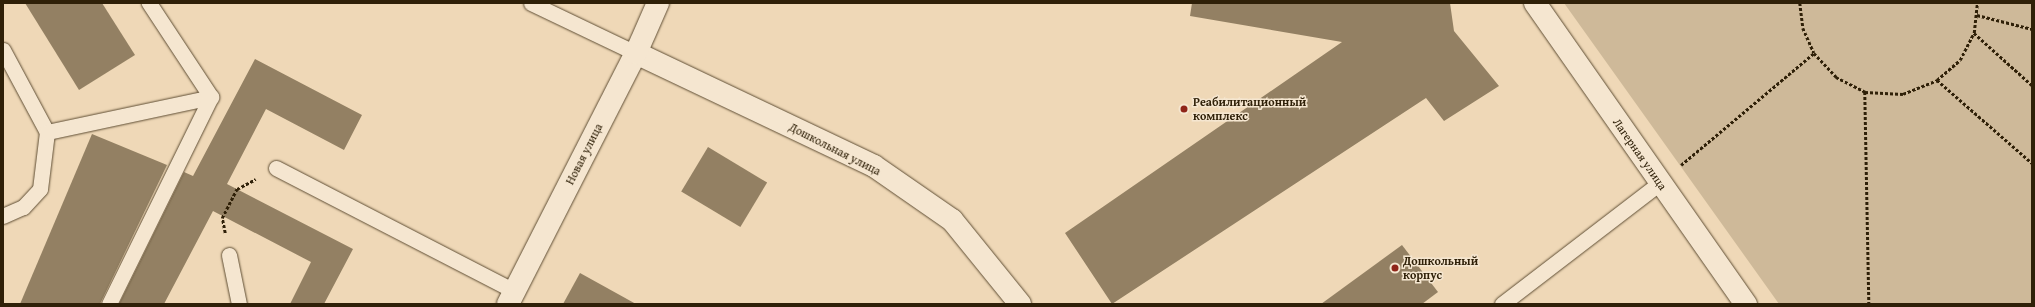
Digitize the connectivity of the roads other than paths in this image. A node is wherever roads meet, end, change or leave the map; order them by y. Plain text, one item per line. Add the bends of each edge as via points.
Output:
1 (149, 3) edge
2 (531, 3) edge
3 (658, 3) edge
4 (1535, 3) edge
5 (3, 50) edge
6 (636, 53) junction
7 (8, 71) edge
8 (211, 96) junction
9 (47, 132) junction
10 (276, 168) road end
11 (1661, 182) junction
12 (3, 216) edge
13 (229, 255) road end
14 (511, 298) edge
15 (109, 304) edge
16 (239, 304) edge
17 (1020, 304) edge
18 (1502, 304) edge
19 (1746, 304) edge

1 - 8 lane
2 - 6 lane
3 - 6 street, Новая улица
4 - 11 street, Лагерная улица
5 - 7 lane
6 - 14 street, Новая улица
6 - 17 street, Дошкольная улица via 874,166 952,220
7 - 9 lane
8 - 9 lane
8 - 15 lane
9 - 12 lane via 40,189 23,208
10 - 14 lane
11 - 18 lane
11 - 19 street, Лагерная улица
13 - 16 lane

